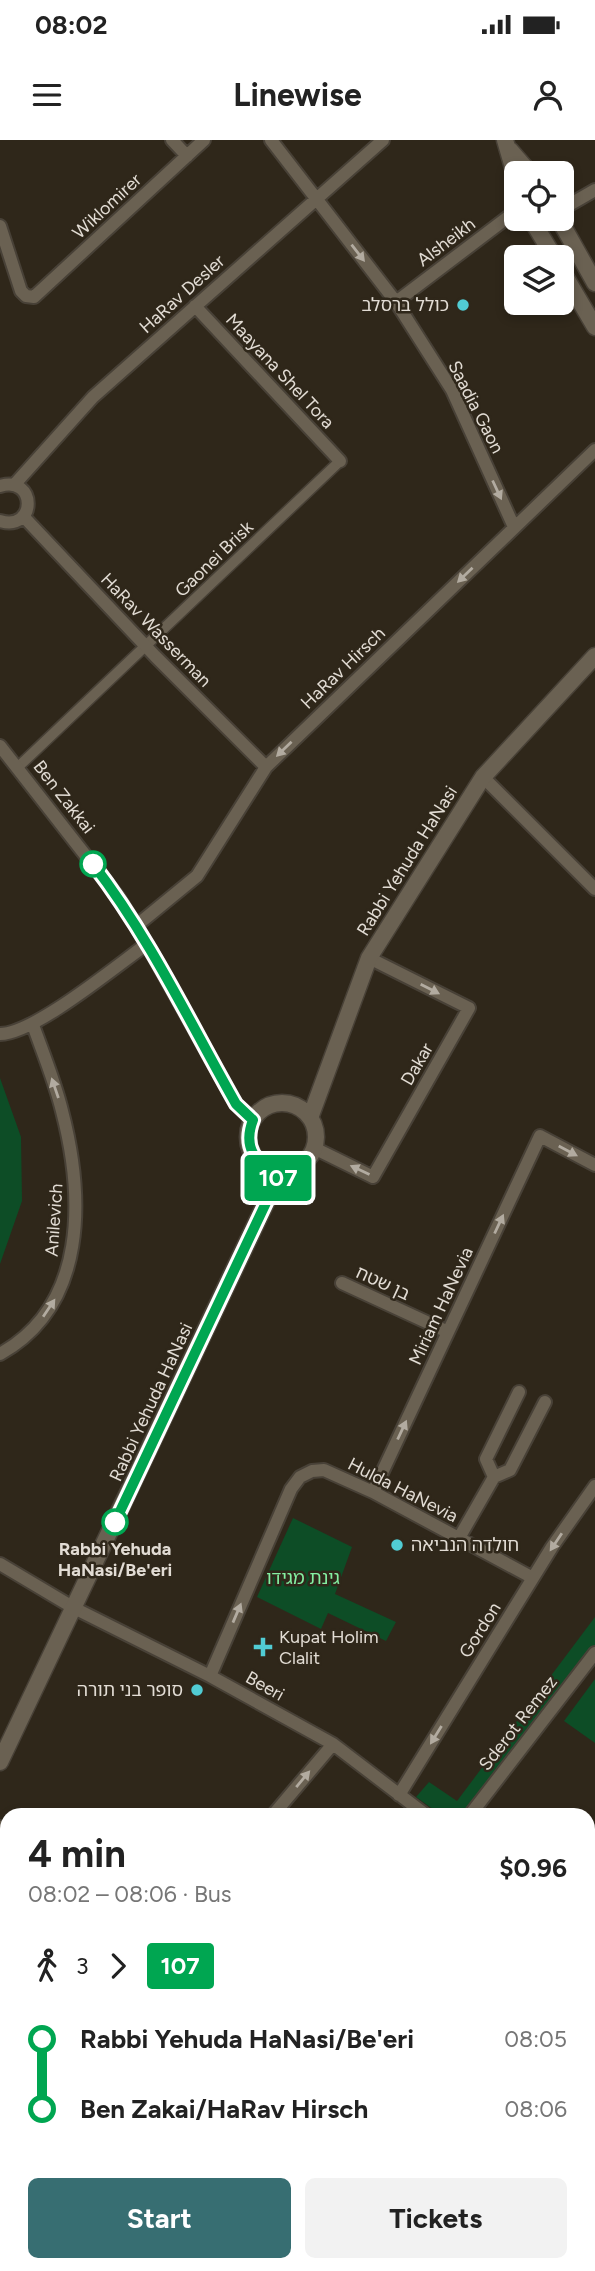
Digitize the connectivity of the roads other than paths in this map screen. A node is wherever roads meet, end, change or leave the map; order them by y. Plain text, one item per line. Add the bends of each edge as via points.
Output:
1 (172, 140) edge
2 (204, 140) edge
3 (271, 140) edge
4 (383, 140) edge
5 (506, 142) edge
6 (187, 156) junction
7 (511, 161) edge
8 (521, 161) edge
9 (595, 190) edge
10 (316, 199) junction
11 (574, 202) edge
12 (504, 220) edge
13 (0, 226) edge
14 (566, 231) edge
15 (595, 283) edge
16 (574, 291) edge
17 (396, 302) junction
18 (195, 306) junction
19 (595, 327) edge
20 (595, 450) edge
21 (340, 461) joint
22 (14, 485) junction
23 (0, 486) edge
24 (23, 516) junction
25 (0, 521) edge
26 (514, 527) junction
27 (146, 645) junction
28 (594, 657) edge
29 (0, 746) edge
30 (18, 767) junction
31 (266, 767) junction
32 (483, 777) junction
33 (595, 889) edge
34 (136, 926) junction
35 (147, 944) junction
36 (369, 958) junction
37 (33, 1025) junction
38 (0, 1034) edge
39 (310, 1118) junction
40 (253, 1120) junction
41 (314, 1148) junction
42 (595, 1166) edge
43 (281, 1171) junction
44 (342, 1283) dead end
45 (448, 1332) junction
46 (0, 1354) edge
47 (519, 1392) dead end
48 (545, 1402) dead end
49 (494, 1478) junction
50 (595, 1486) edge
51 (373, 1492) junction
52 (459, 1538) junction
53 (0, 1564) edge
54 (533, 1578) junction
55 (74, 1608) junction
56 (595, 1653) edge
57 (210, 1676) junction
58 (333, 1744) junction
59 (0, 1762) edge
60 (399, 1795) junction
61 (279, 1808) edge
62 (417, 1808) edge
63 (475, 1808) edge

1 - 6 street
2 - 6 street, Wiklomirer
3 - 10 street, Saadia Gaon
4 - 10 street, HaRav Desler
5 - 7 street
5 - 8 street
6 - 13 street, Wiklomirer via 34,297 21,291
9 - 11 street
10 -> 17 street, Saadia Gaon
10 - 18 street, HaRav Desler
12 - 17 street, Alsheikh
14 - 15 street
16 - 19 street
17 -> 26 street, Saadia Gaon via 452,390
18 - 21 street, Maayana Shel Tora
18 - 22 street, HaRav Desler via 93,397
20 - 26 street, HaRav Hirsch
21 - 27 street, Gaonei Brisk
22 - 23 street
22 - 24 street via 27,497
24 - 25 street via 13,523
24 - 27 street, HaRav Wasserman
26 -> 31 street, HaRav Hirsch
27 - 30 street, Gaonei Brisk
27 - 31 street, HaRav Wasserman
28 - 32 street, Rabbi Yehuda HaNasi
29 - 30 street, Ben Zakkai
30 - 34 street, Ben Zakkai
31 - 34 street, HaRav Hirsch via 197,876
32 - 33 street
32 - 36 street, Rabbi Yehuda HaNasi
34 - 35 street, Ben Zakkai
35 - 37 street
35 - 40 street, Ben Zakkai via 236,1104
36 - 39 street, Rabbi Yehuda HaNasi
36 -> 41 street, Dakar via 469,1008 373,1177
37 - 38 street
46 -> 37 street, Anilevich via 29,1334 47,1314 62,1288 72,1254 75,1178 62,1110
39 - 40 street via 292,1105 281,1104 270,1106
39 - 41 street
40 - 43 street via 248,1143 252,1154 270,1169
41 - 43 street via 301,1165
45 -> 42 street, Miriam HaNevia via 540,1136
43 - 55 street, Rabbi Yehuda HaNasi
44 - 45 street, בן שטח
51 -> 45 street, Miriam HaNevia
47 - 49 street via 486,1459
48 - 49 street via 510,1470
49 - 52 street
50 -> 54 street, Gordon
51 - 52 street, Hulda HaNevia
57 -> 51 street, Hulda HaNevia via 299,1477 324,1470
52 - 54 street, Hulda HaNevia
53 - 55 street, Beeri
54 -> 60 street, Gordon
55 - 57 street, Beeri
55 - 59 street, Rabbi Yehuda HaNasi
56 - 63 street, Sderot Remez
57 - 58 street, Beeri
58 - 60 street, Beeri
61 -> 58 street
60 - 62 street, Beeri

